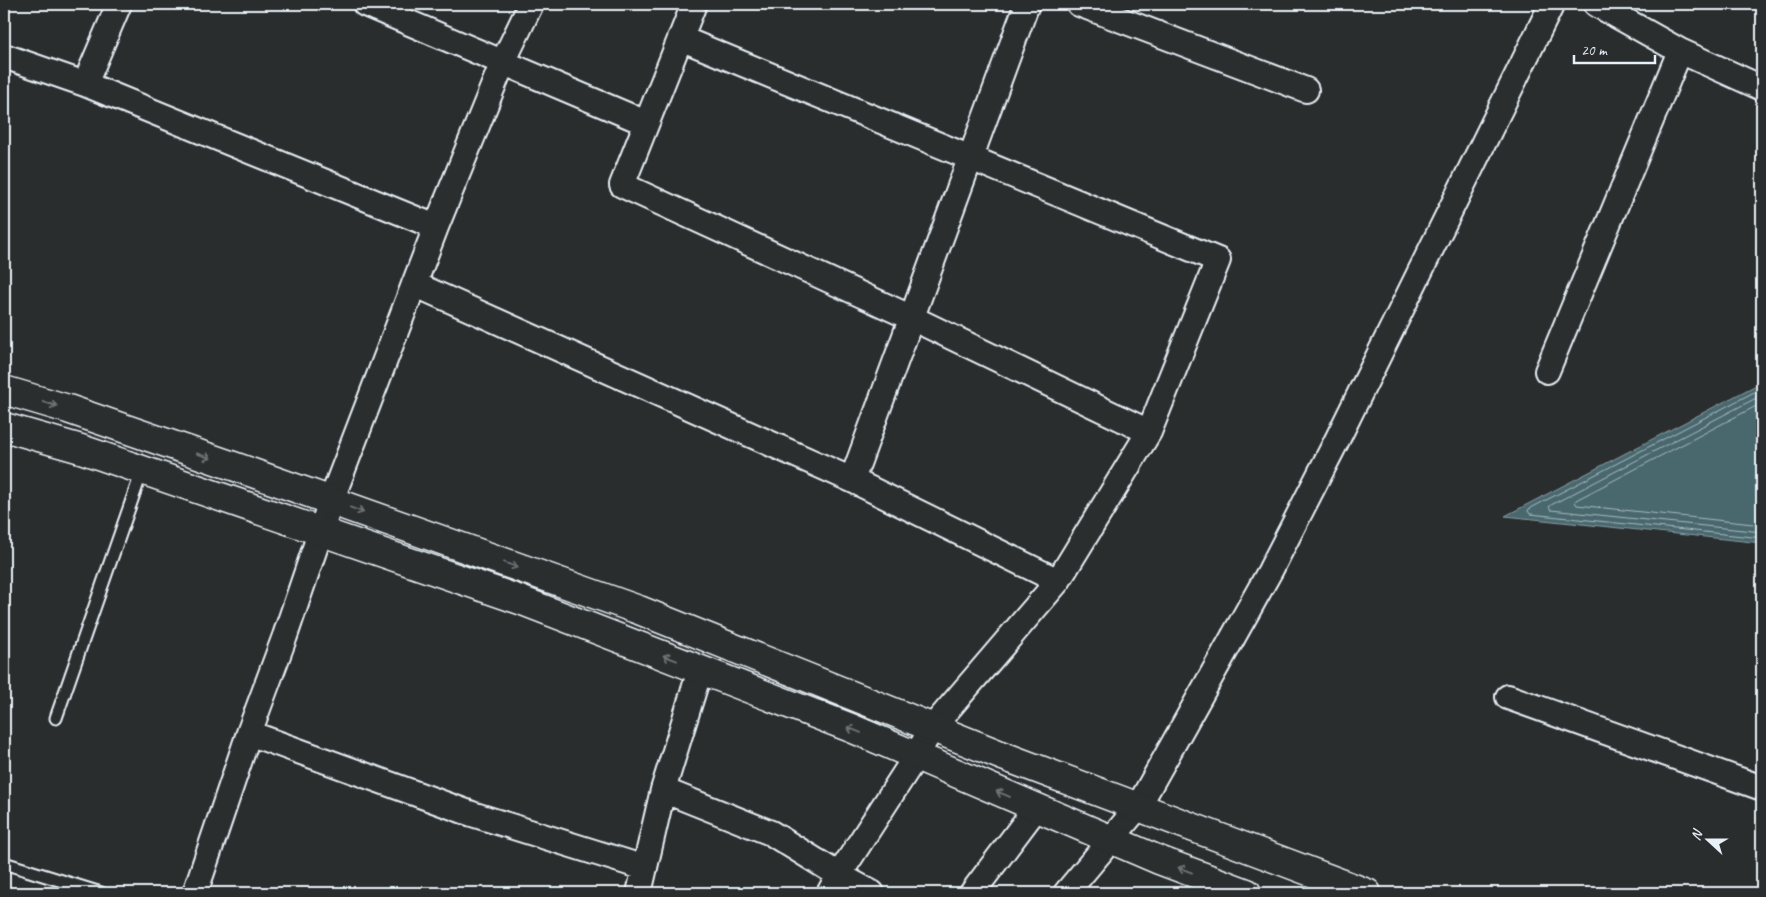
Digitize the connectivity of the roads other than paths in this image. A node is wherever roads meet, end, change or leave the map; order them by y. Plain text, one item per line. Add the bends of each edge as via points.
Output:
1 (119, 4) edge
2 (365, 4) edge
3 (531, 4) edge
4 (694, 4) edge
5 (1027, 4) edge
6 (1079, 4) edge
7 (1552, 4) edge
8 (1596, 4) edge
9 (680, 38) junction
10 (1680, 51) junction
11 (4, 56) edge
12 (504, 62) junction
13 (84, 84) junction
14 (1762, 88) edge
15 (1306, 90) dead end
16 (646, 124) junction
17 (970, 157) junction
18 (436, 227) junction
19 (414, 284) junction
20 (912, 318) junction
21 (1546, 371) dead end
22 (4, 390) edge
23 (4, 427) edge
24 (1149, 432) junction
25 (142, 471) junction
26 (852, 480) junction
27 (331, 501) junction
28 (321, 532) junction
29 (1058, 581) junction
30 (700, 670) junction
31 (1508, 697) dead end
32 (56, 718) dead end
33 (932, 728) junction
34 (248, 733) junction
35 (916, 756) junction
36 (1762, 788) edge
37 (663, 790) junction
38 (1138, 807) junction
39 (1036, 808) junction
40 (1111, 840) junction
41 (4, 863) edge
42 (645, 868) junction
43 (834, 884) edge
44 (101, 893) edge
45 (194, 893) edge
46 (639, 893) edge
47 (872, 893) edge
48 (972, 893) edge
49 (1066, 893) edge
50 (1247, 893) edge
51 (1367, 893) edge

1 - 13 street
2 - 12 street
3 - 12 street
4 - 9 street
5 - 17 street
6 - 15 street
7 - 38 street via 1270,571
8 - 10 street
9 - 16 street
9 - 17 street
10 - 14 street
10 - 21 street
11 - 13 street
12 - 16 street
12 - 18 street
13 - 18 street
16 - 20 street via 622,185
17 - 20 street
17 - 24 street via 1218,260
18 - 19 street
19 - 26 street
19 - 27 street
20 - 24 street
20 - 26 street
22 -> 27 street
23 - 25 street
24 - 29 street
25 - 28 street
25 - 32 lane
26 - 29 street
27 - 28 street
27 -> 33 street via 638,610
30 -> 28 street via 520,600
28 - 34 street
29 - 33 street
35 -> 30 street
30 - 37 street
31 - 36 street
33 - 35 street
33 - 38 street
34 - 42 street via 472,814
34 - 45 street
39 -> 35 street
35 - 43 street
37 - 42 street
37 - 43 street via 771,833
38 - 40 street
38 - 51 street
39 - 40 street
39 - 48 street
40 - 49 street
50 -> 40 street
41 - 44 lane
42 - 46 street
43 - 47 street

